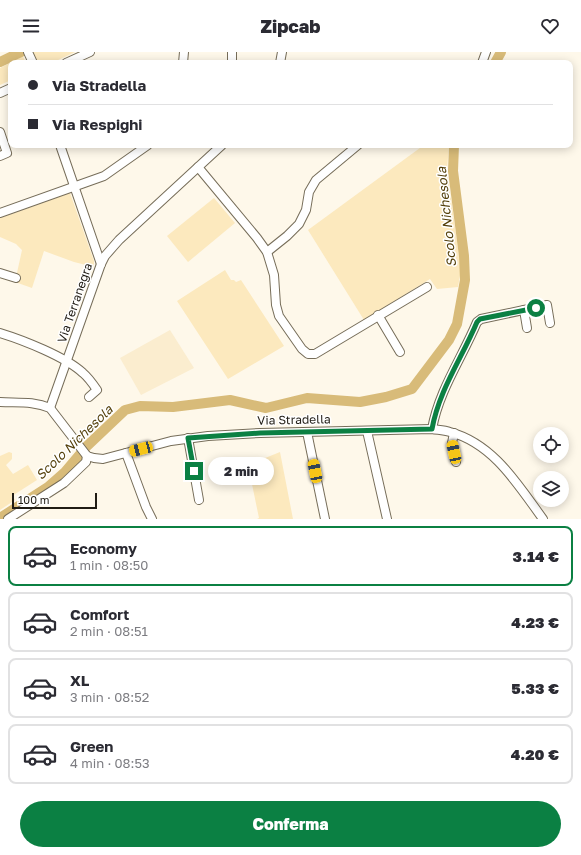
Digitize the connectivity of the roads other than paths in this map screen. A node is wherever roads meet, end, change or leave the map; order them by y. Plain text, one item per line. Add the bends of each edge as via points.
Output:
1 (90, 52) edge
2 (73, 60) edge
3 (0, 132) edge
4 (61, 148) edge
5 (144, 148) edge
6 (219, 148) edge
7 (354, 148) edge
8 (0, 156) edge
9 (198, 167) junction
10 (74, 186) junction
11 (0, 212) edge
12 (268, 252) junction
13 (101, 264) junction
14 (0, 273) edge
15 (16, 278) dead end
16 (427, 287) dead end
17 (524, 310) junction
18 (378, 315) junction
19 (550, 323) dead end
20 (527, 328) dead end
21 (0, 333) edge
22 (400, 352) dead end
23 (67, 361) junction
24 (89, 397) dead end
25 (0, 402) edge
26 (50, 408) junction
27 (432, 429) junction
28 (367, 431) junction
29 (307, 432) junction
30 (454, 433) junction
31 (188, 438) junction
32 (84, 453) junction
33 (126, 453) junction
34 (456, 462) dead end
35 (199, 500) dead end
36 (8, 519) edge
37 (152, 519) edge
38 (325, 519) edge
39 (387, 519) edge
40 (543, 519) edge

1 - 2 street
3 - 8 street via 7,153
4 - 10 street
5 - 10 street via 104,176
6 - 9 street, Via Terranegra
7 - 12 street via 316,180 309,192 306,210 299,224
9 - 12 street
9 - 13 street, Via Terranegra via 119,240
10 - 11 street
10 - 13 street
12 - 18 street via 274,275 279,316 305,353 315,354
13 - 23 street, Via Terranegra
14 - 15 street
16 - 18 street
17 - 19 street via 547,305
17 - 20 street
17 - 27 street via 480,319 477,322 442,394
18 - 22 street
21 - 23 street
23 - 24 street via 82,372 97,390
23 - 26 street, Via Terranegra
25 - 26 street via 34,403
26 - 32 street
27 - 28 street, Via Stradella
27 - 30 street, Via Stradella
28 - 29 street, Via Stradella
28 - 39 street
29 - 31 street, Via Stradella
29 - 38 street
30 - 34 street via 452,443
30 - 40 street, Via Stradella via 479,445 495,457
31 - 33 street, Via Stradella
31 - 35 street
32 - 33 street, Via Stradella via 103,459
32 - 36 street via 86,462 64,483
33 - 37 street

